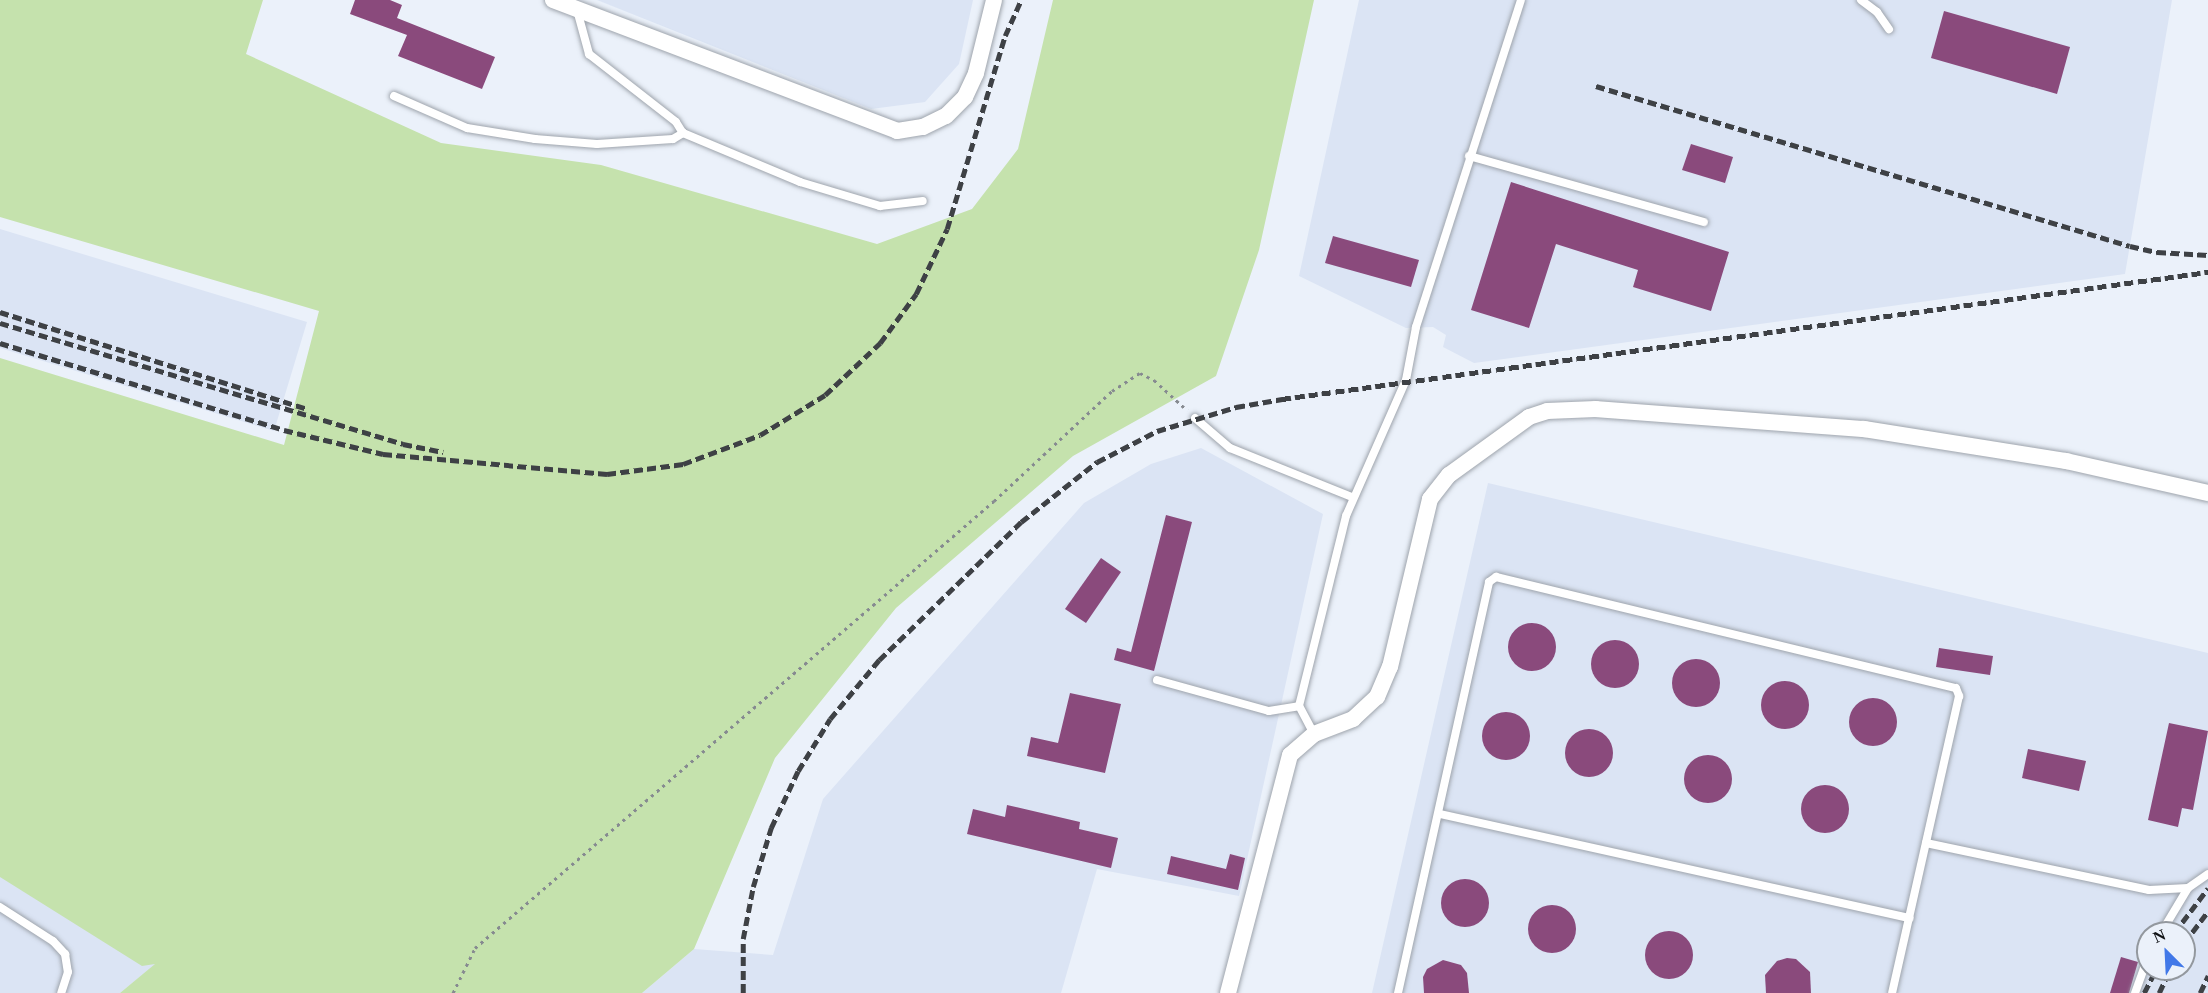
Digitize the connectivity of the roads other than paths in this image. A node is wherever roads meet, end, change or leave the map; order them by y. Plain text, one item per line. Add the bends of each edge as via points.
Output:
1 (552, 0) edge
2 (994, 0) edge
3 (1521, 0) edge
4 (1861, 0) edge
5 (577, 10) junction
6 (1888, 29) dead end
7 (394, 96) dead end
8 (683, 133) junction
9 (1468, 156) junction
10 (923, 201) dead end
11 (1704, 222) dead end
12 (1195, 418) road end
13 (2208, 493) edge
14 (1352, 497) junction
15 (1157, 680) dead end
16 (1299, 706) junction
17 (1314, 734) junction
18 (1440, 814) junction
19 (1926, 843) junction
20 (2208, 874) edge
21 (2188, 888) junction
22 (0, 908) edge
23 (1910, 918) junction
24 (2168, 921) edge
25 (61, 993) edge
26 (1228, 993) edge
27 (1398, 993) edge
28 (1892, 993) edge

1 - 5 street
2 - 5 street via 976,73 965,97 939,120 923,128 897,131
3 - 9 lane
4 - 6 lane
5 - 8 lane via 589,54 676,122
7 - 8 lane via 467,128 535,139 597,144 673,139
8 - 10 lane via 800,182 880,206
9 - 11 lane
9 - 14 lane via 1416,327 1406,380
12 - 14 lane via 1230,448
13 - 17 street via 2066,461 1864,429 1596,409 1547,411 1516,425 1439,485 1424,514 1385,683 1377,697 1353,719
14 - 16 lane
15 - 16 lane via 1269,711
16 - 17 lane
17 - 26 street via 1300,742 1284,770
18 - 19 lane via 1489,582 1496,578 1949,683 1959,696
18 - 23 lane
18 - 27 lane
19 - 21 lane via 2149,890
19 - 23 lane
20 - 21 lane
21 - 24 lane
22 - 25 lane via 53,941 64,954 68,972
23 - 28 lane

